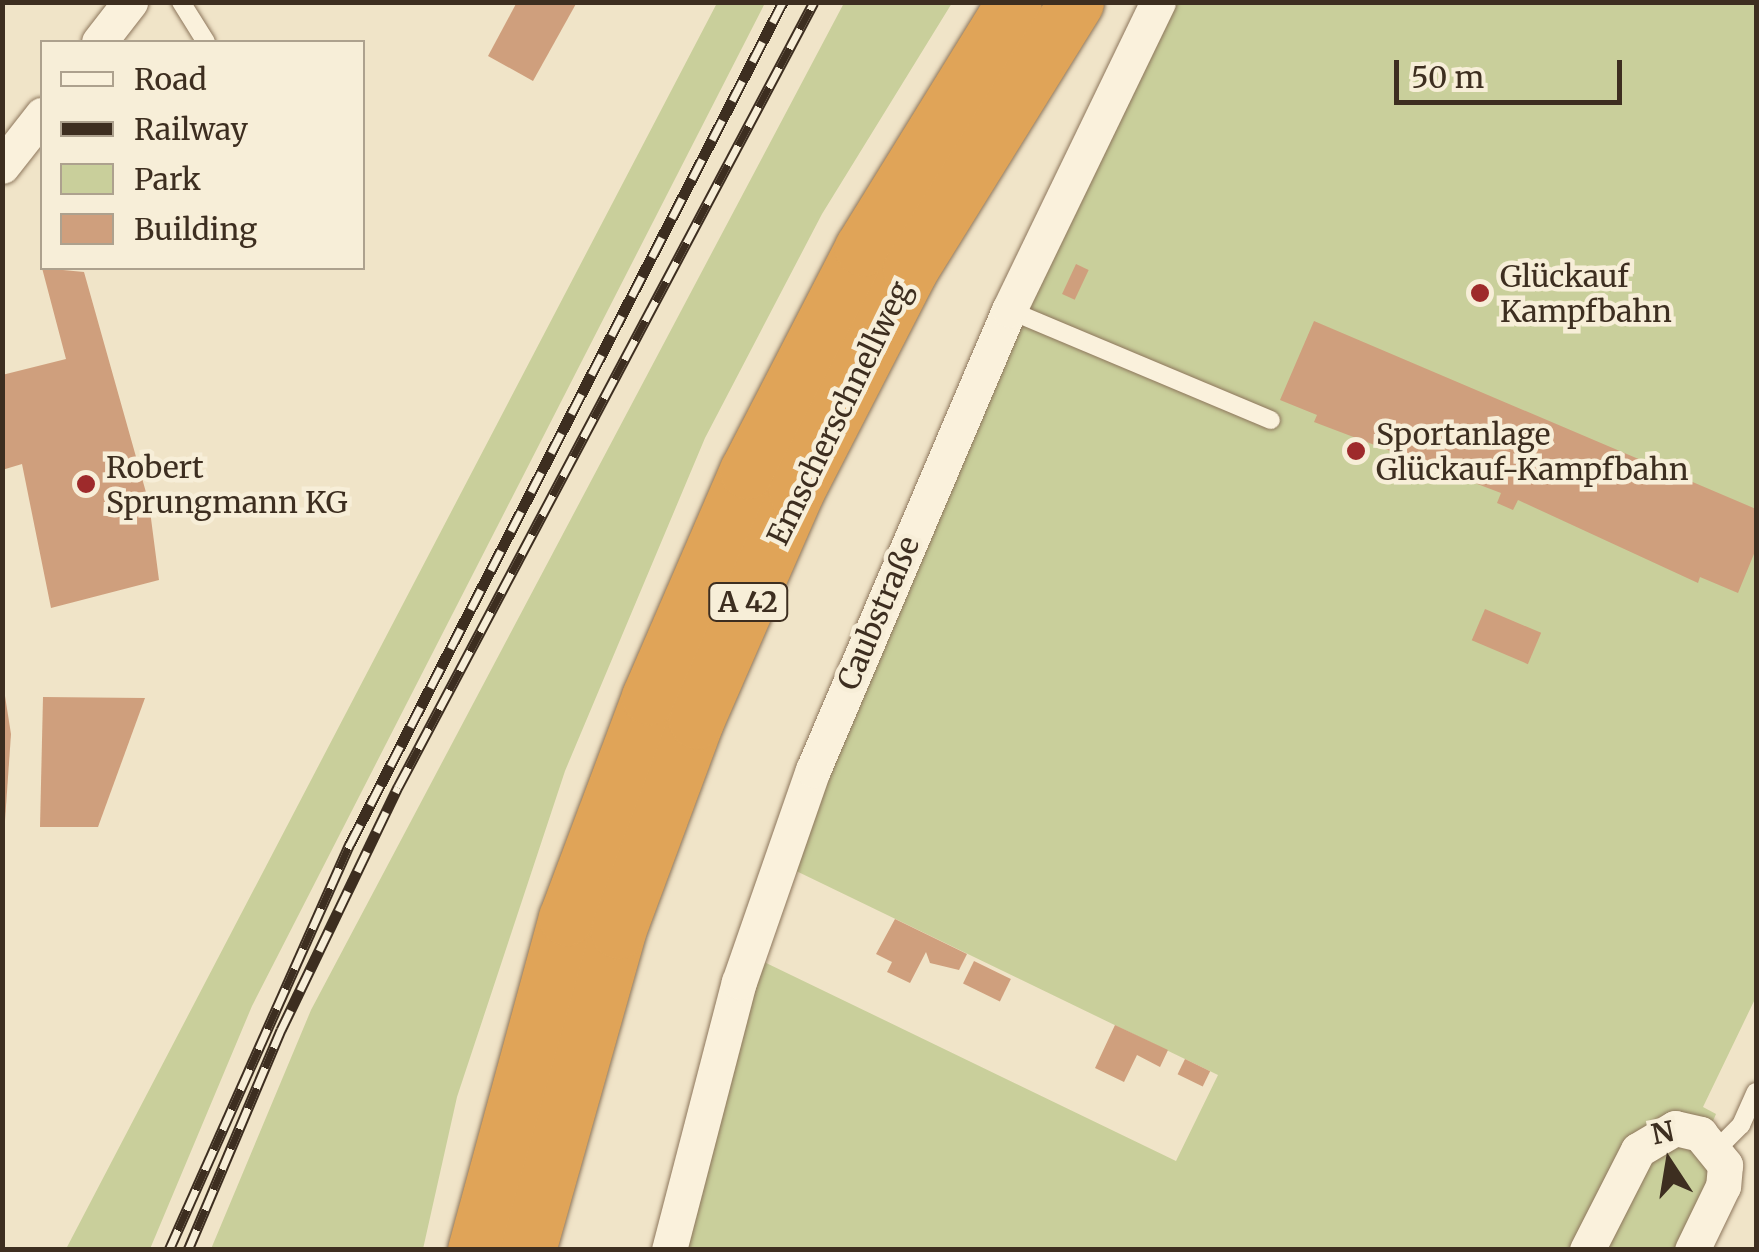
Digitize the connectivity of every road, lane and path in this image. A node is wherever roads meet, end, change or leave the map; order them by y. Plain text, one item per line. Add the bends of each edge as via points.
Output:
1 (130, 2) edge
2 (181, 2) edge
3 (1014, 2) edge
4 (1076, 2) edge
5 (1158, 2) edge
6 (101, 40) edge
7 (205, 40) edge
8 (40, 118) edge
9 (2, 166) edge
10 (1009, 310) junction
11 (1271, 420) dead end
12 (1756, 1092) edge
13 (1717, 1149) junction
14 (474, 1250) edge
15 (528, 1250) edge
16 (669, 1250) edge
17 (1587, 1250) edge
18 (1692, 1250) edge

1 - 6 street
2 - 7 lane
3 - 14 highway, Emscherschnellweg / A 42 via 862,248 747,471 656,680 566,918
4 - 15 highway, Emscherschnellweg / A 42 via 910,270 788,509 696,721 618,931
5 - 10 street, Caubstraße
8 - 9 street
10 - 11 lane
10 - 16 street, Caubstraße via 807,788 739,982
12 - 13 lane via 1742,1125
13 - 17 street via 1675,1128 1654,1136
13 - 18 street via 1724,1186

